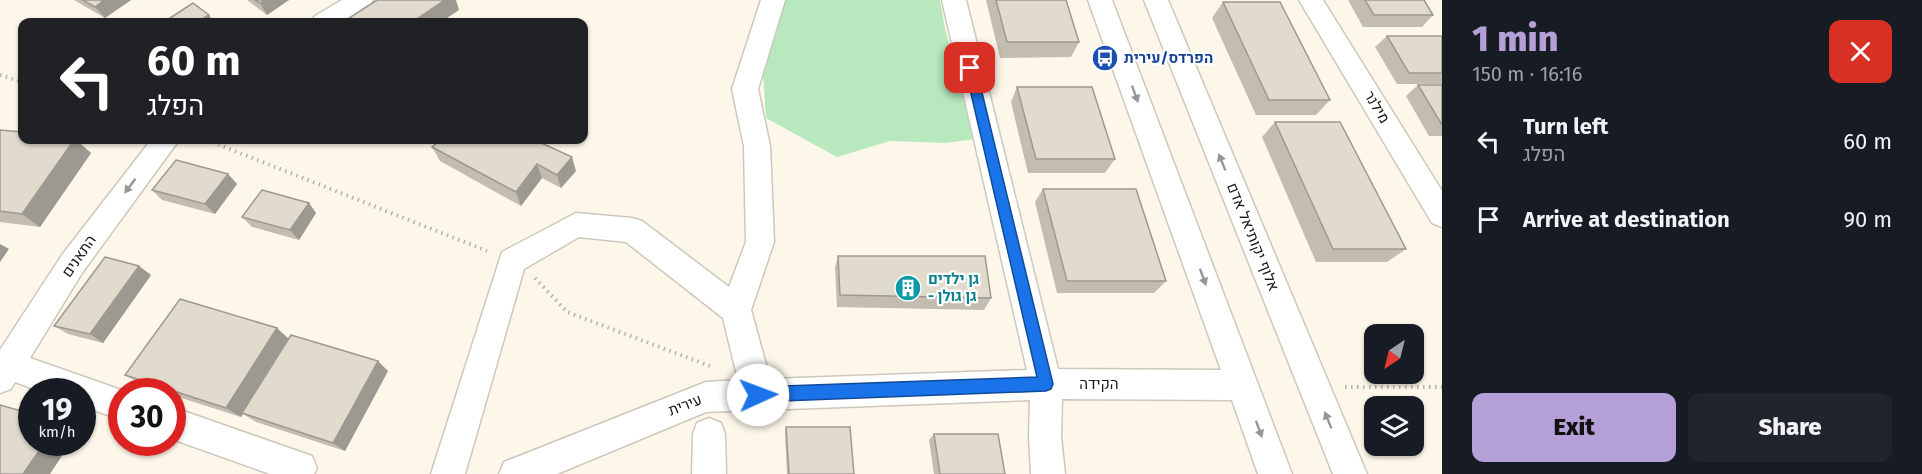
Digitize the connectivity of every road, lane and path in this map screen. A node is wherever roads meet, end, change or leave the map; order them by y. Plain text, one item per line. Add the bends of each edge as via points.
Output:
1 (361, 0) edge
2 (773, 0) edge
3 (954, 0) edge
4 (1100, 0) edge
5 (1156, 0) edge
6 (1311, 0) edge
7 (330, 18) edge
8 (0, 75) edge
9 (18, 81) edge
10 (163, 144) edge
11 (217, 144) edge
12 (1442, 215) edge
13 (512, 261) junction
14 (736, 310) junction
15 (4, 371) edge
16 (1046, 384) junction
17 (1243, 384) junction
18 (1314, 387) junction
19 (1442, 387) edge
20 (758, 395) junction
21 (706, 397) junction
22 (108, 401) edge
23 (186, 428) edge
24 (709, 434) dead end
25 (300, 468) dead end
26 (448, 474) edge
27 (516, 474) edge
28 (709, 474) edge
29 (1048, 474) edge
30 (1275, 474) edge
31 (1350, 474) edge

1 - 7 street
2 - 14 street via 745,89 757,146 760,242
3 - 16 street
4 -> 17 street
18 -> 5 street, אלוף יקותיאל אדם
6 - 12 street, מילנר
8 - 9 path
10 -> 15 street, התאנים via 72,264
11 - 13 path
13 - 14 street via 576,225 632,230
13 - 21 path via 529,272 567,312 715,368
13 - 26 street
14 - 20 street
15 - 22 street
16 - 17 street, הקידה
16 - 20 street, עירית
16 - 29 street
17 -> 30 street
18 - 19 path
31 -> 18 street, אלוף יקותיאל אדם
20 - 21 street, עירית
21 - 27 street, עירית
23 - 25 street
24 - 28 street

